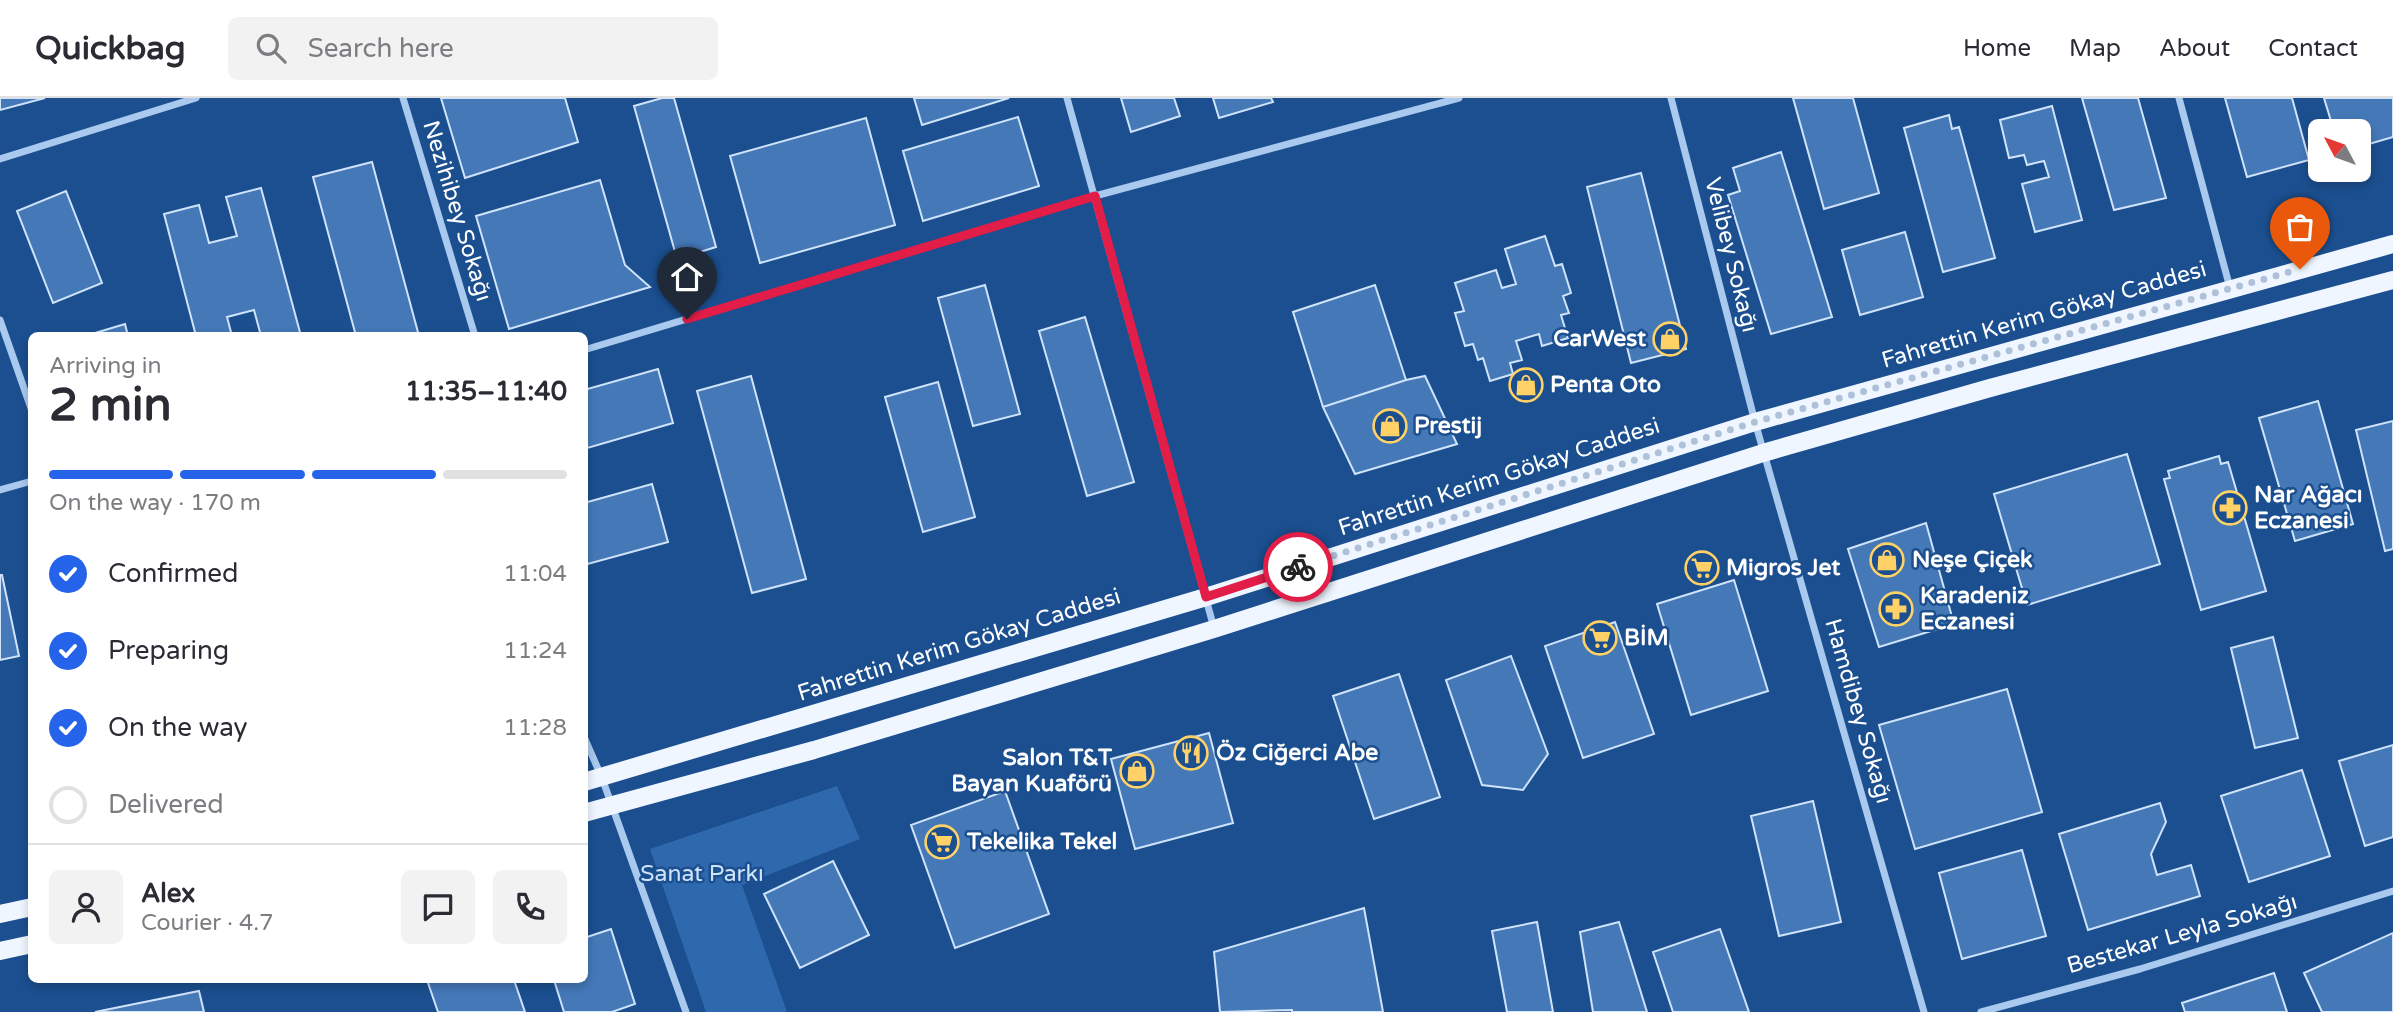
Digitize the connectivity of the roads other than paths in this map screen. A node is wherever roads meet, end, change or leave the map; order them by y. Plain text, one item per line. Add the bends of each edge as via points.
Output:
1 (196, 98) edge
2 (403, 98) edge
3 (1067, 98) edge
4 (1459, 98) edge
5 (1671, 98) edge
6 (2179, 98) edge
7 (0, 159) edge
8 (1095, 196) junction
9 (2393, 244) edge
10 (2393, 280) edge
11 (2230, 288) junction
12 (0, 320) edge
13 (474, 332) edge
14 (588, 348) edge
15 (28, 400) edge
16 (1755, 422) junction
17 (1763, 453) junction
18 (28, 482) edge
19 (0, 491) edge
20 (1206, 597) junction
21 (1214, 629) junction
22 (588, 756) edge
23 (593, 780) edge
24 (612, 806) junction
25 (588, 812) edge
26 (2393, 891) edge
27 (28, 908) edge
28 (0, 914) edge
29 (28, 945) edge
30 (0, 951) edge
31 (687, 1012) edge
32 (1924, 1012) edge
33 (1981, 1012) edge

1 - 7 street
2 - 13 street, Nezihibey Sokağı
3 - 8 street
4 - 8 street
5 - 16 street, Velibey Sokağı
6 - 11 street
8 - 14 street
8 - 20 street
9 - 11 main road, Fahrettin Kerim Gökay Caddesi
10 - 17 main road
11 - 16 main road, Fahrettin Kerim Gökay Caddesi
12 - 15 street
16 - 17 street, Hamdibey Sokağı
16 - 20 main road, Fahrettin Kerim Gökay Caddesi
17 - 21 main road
17 - 32 street, Hamdibey Sokağı
18 - 19 street
20 - 21 street
20 - 23 main road, Fahrettin Kerim Gökay Caddesi
21 - 24 main road
22 - 23 street
23 - 24 street
24 - 25 main road
24 - 31 street
26 - 33 street, Bestekar Leyla Sokağı
27 - 28 main road
29 - 30 main road

